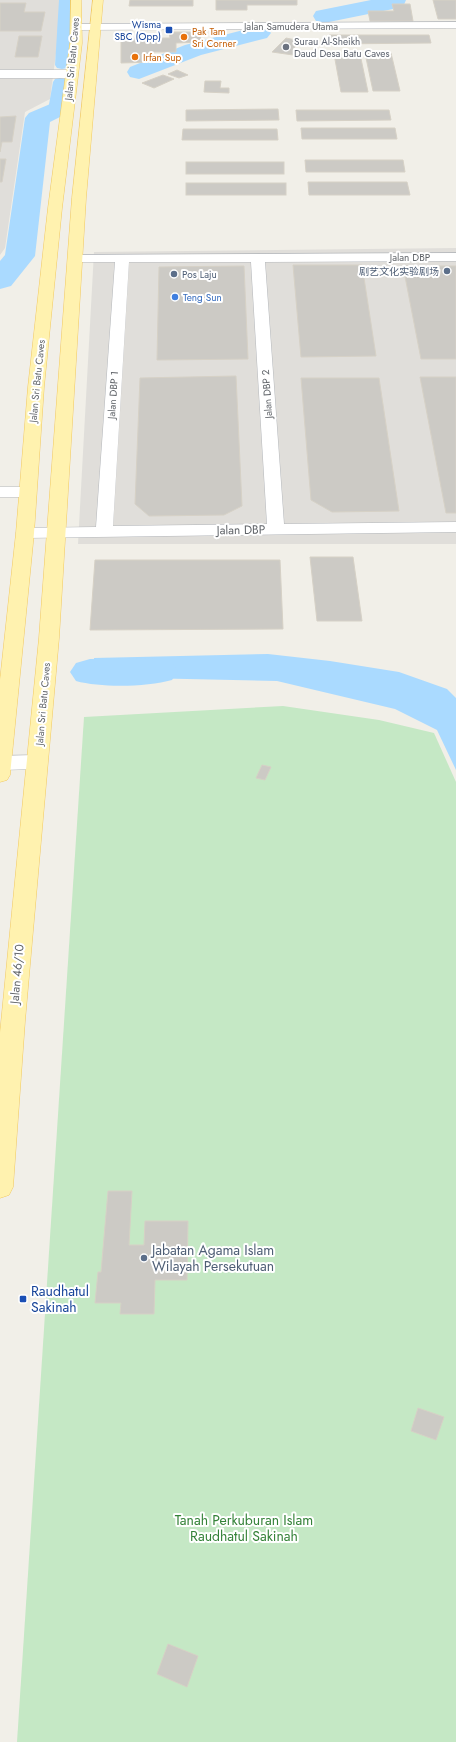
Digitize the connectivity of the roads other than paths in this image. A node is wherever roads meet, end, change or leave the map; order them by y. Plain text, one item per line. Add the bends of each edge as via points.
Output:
1 (76, 0) edge
2 (98, 0) edge
3 (456, 25) edge
4 (77, 27) junction
5 (96, 27) junction
6 (0, 74) edge
7 (72, 74) junction
8 (456, 257) edge
9 (75, 258) junction
10 (122, 258) junction
11 (258, 258) junction
12 (0, 492) edge
13 (27, 492) junction
14 (456, 527) edge
15 (276, 530) junction
16 (56, 532) junction
17 (104, 532) junction
18 (25, 533) junction
19 (37, 762) junction
20 (1, 767) edge
21 (0, 1187) edge

1 - 4 main road, Jalan Sri Batu Caves
2 - 5 main road, Jalan Sri Batu Caves
3 - 5 street, Jalan Samudera Utama
4 - 5 street, Jalan Samudera Utama
4 - 7 main road, Jalan Sri Batu Caves
5 - 9 main road, Jalan Sri Batu Caves
6 - 7 street
7 - 13 main road, Jalan Sri Batu Caves via 55,208
8 - 11 street, Jalan DBP
9 - 10 street, Jalan DBP
9 - 16 main road, Jalan Sri Batu Caves
10 - 11 street, Jalan DBP
10 - 17 street, Jalan DBP 1
11 - 15 street, Jalan DBP 2
12 - 13 street
13 - 18 main road, Jalan Sri Batu Caves
14 - 15 street, Jalan DBP
15 - 17 street, Jalan DBP
16 - 17 street, Jalan DBP
16 - 18 street, Jalan DBP
16 - 19 main road, Jalan Sri Batu Caves
18 - 20 main road, Jalan Sri Batu Caves
19 - 20 street
19 - 21 main road, Jalan 46/10

